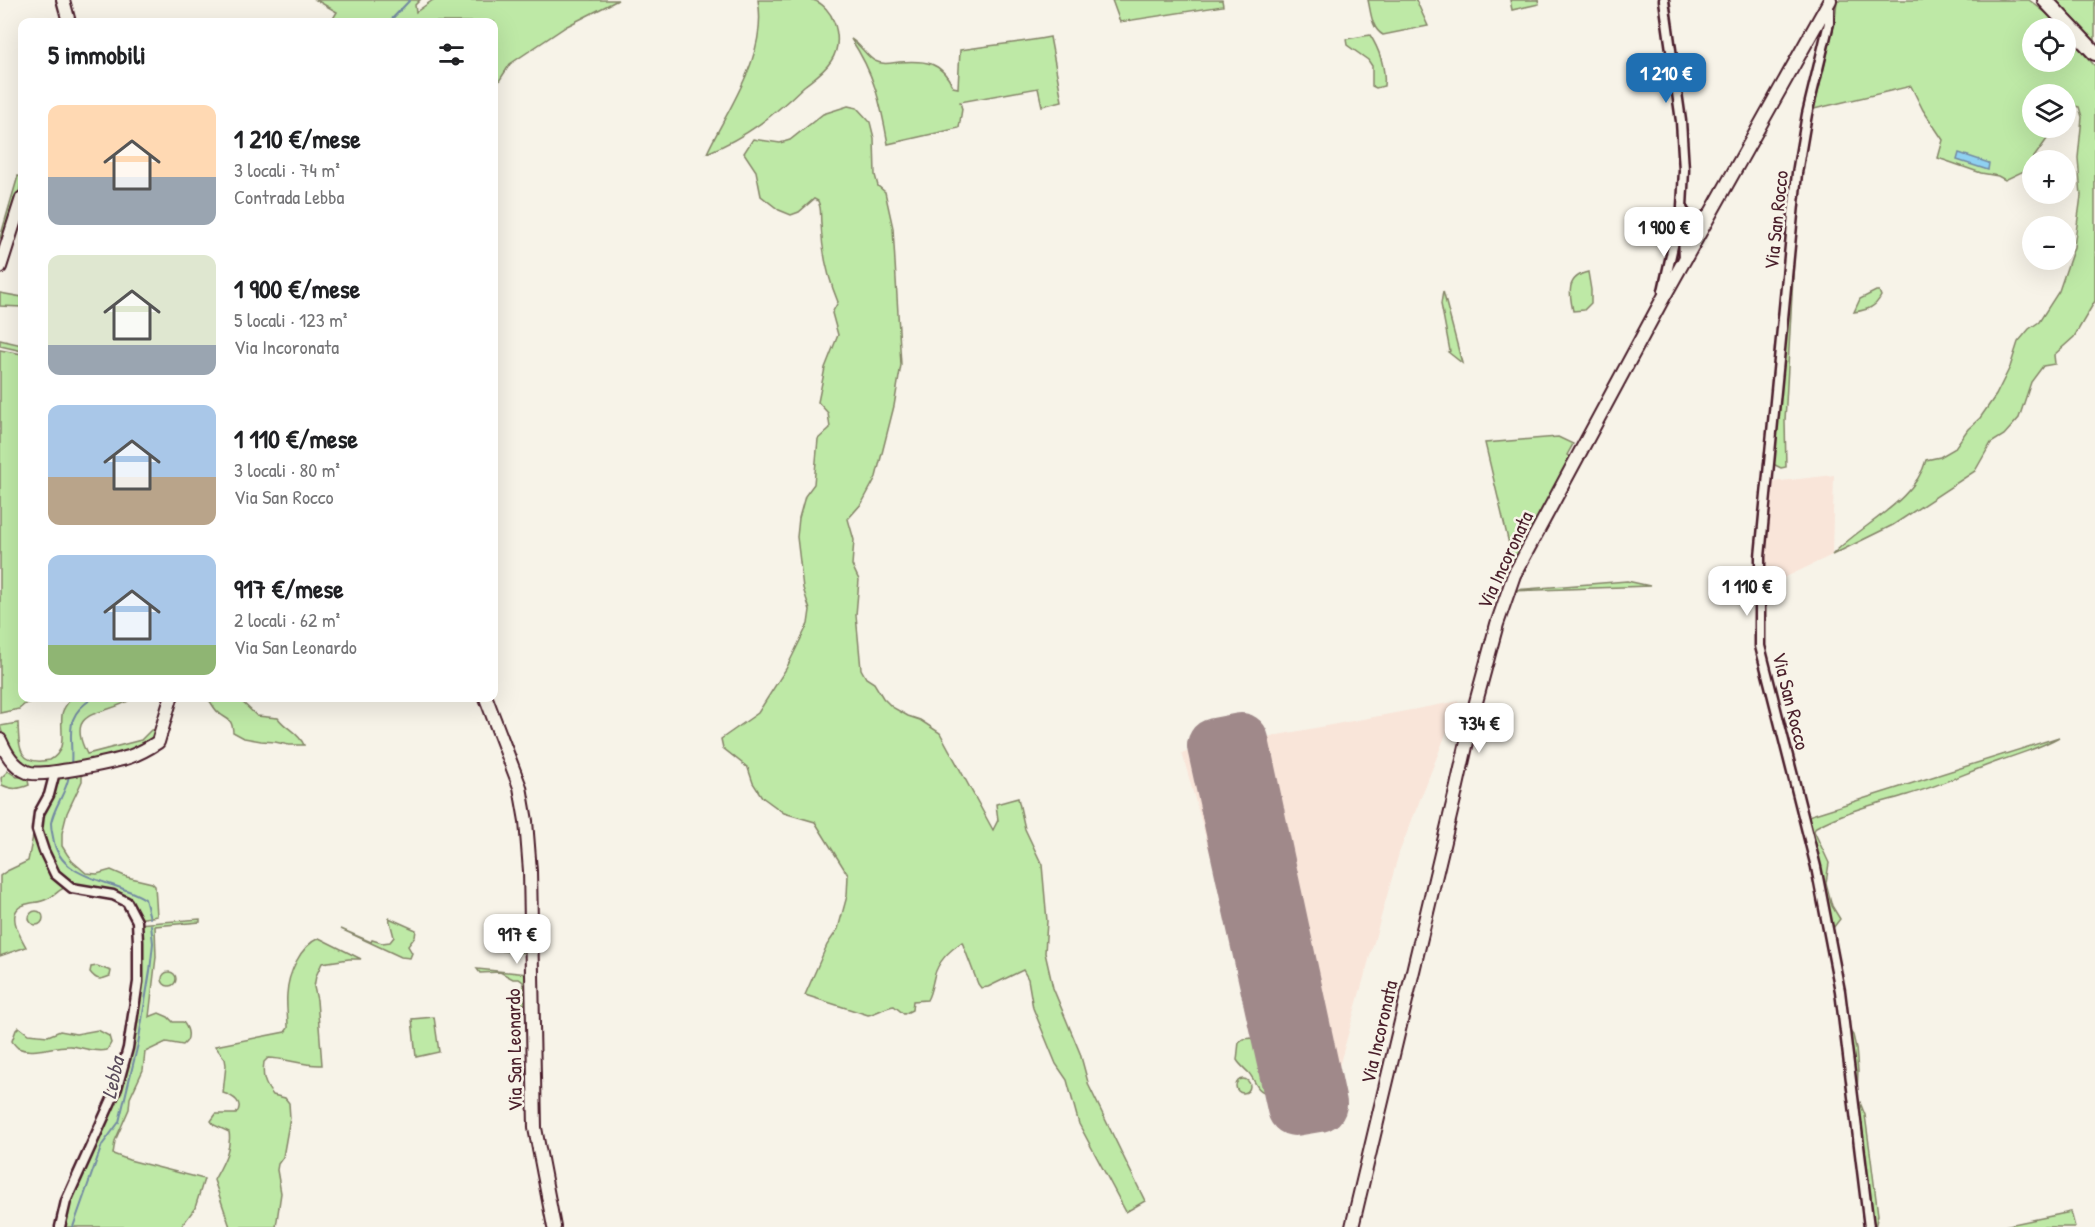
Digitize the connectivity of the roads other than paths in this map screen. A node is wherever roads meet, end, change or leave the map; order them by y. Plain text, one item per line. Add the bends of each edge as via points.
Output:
1 (63, 0) edge
2 (1664, 0) edge
3 (1829, 0) edge
4 (2045, 0) edge
5 (68, 18) edge
6 (2095, 53) edge
7 (1682, 207) junction
8 (18, 211) edge
9 (1710, 214) junction
10 (1675, 238) junction
11 (1684, 261) junction
12 (0, 267) edge
13 (1661, 302) junction
14 (170, 702) edge
15 (488, 702) edge
16 (0, 740) edge
17 (60, 771) junction
18 (60, 1227) edge
19 (554, 1227) edge
20 (1352, 1227) edge
21 (1869, 1227) edge

1 - 5 main road
2 - 7 street via 1681,121
3 - 9 main road, Via Incoronata
3 - 21 street, Via San Rocco via 1829,23 1797,173 1760,557 1760,646 1816,867 1840,991
4 - 6 main road
7 - 9 street via 1690,220
7 - 10 street
7 - 11 street
8 - 12 main road
9 - 11 main road, Via Incoronata
10 - 11 street via 1677,253
10 - 13 street
11 - 13 main road, Via Incoronata
13 - 20 main road, Via Incoronata via 1514,575 1497,624
14 - 17 main road via 158,742 146,750 126,758
15 - 19 main road, Via San Leonardo via 520,787 526,821 535,1128
16 - 17 main road via 21,769 30,773
17 - 18 street via 39,813 37,830 44,851 56,874 72,888 112,895 127,902 137,921 138,982 117,1088 66,1201

